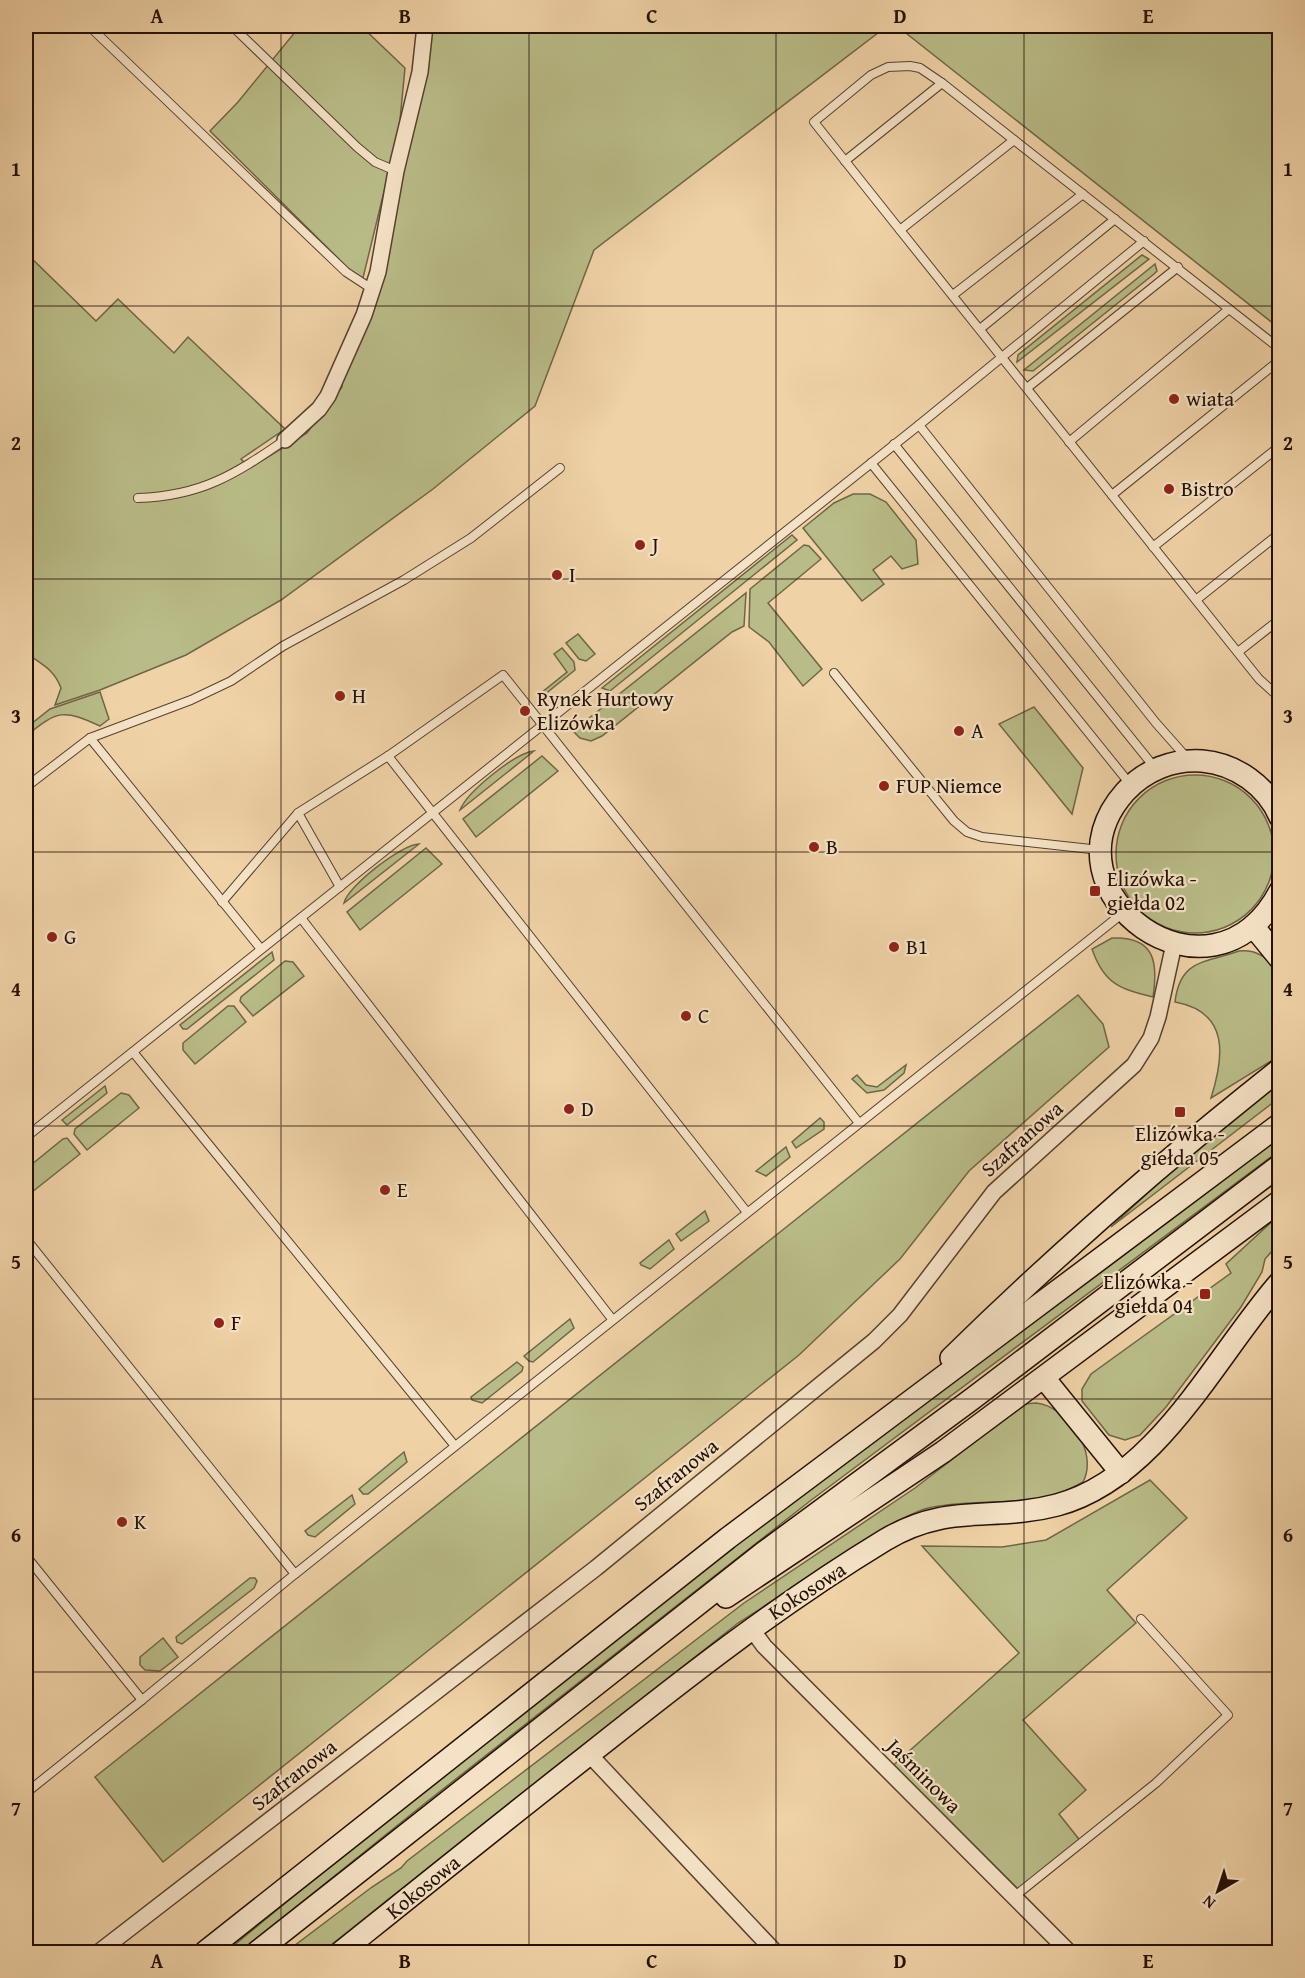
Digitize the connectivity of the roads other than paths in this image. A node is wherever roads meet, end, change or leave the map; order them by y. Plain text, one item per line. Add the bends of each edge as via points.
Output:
1 (89, 26) edge
2 (232, 26) edge
3 (425, 26) edge
4 (942, 83) junction
5 (1014, 140) junction
6 (845, 161) junction
7 (396, 171) junction
8 (1083, 194) junction
9 (1115, 219) junction
10 (900, 230) junction
11 (1144, 241) junction
12 (1178, 267) junction
13 (372, 289) junction
14 (952, 295) junction
15 (1229, 309) junction
16 (980, 329) junction
17 (1280, 349) edge
18 (1001, 356) junction
19 (1280, 360) edge
20 (1027, 388) junction
21 (919, 425) junction
22 (285, 440) joint
23 (1069, 442) junction
24 (894, 444) junction
25 (1280, 446) edge
26 (871, 463) junction
27 (560, 468) dead end
28 (1112, 495) junction
29 (138, 498) dead end
30 (1280, 533) edge
31 (1153, 547) junction
32 (1196, 600) junction
33 (1280, 619) edge
34 (1238, 652) junction
35 (834, 674) dead end
36 (1280, 698) edge
37 (543, 724) junction
38 (90, 738) junction
39 (388, 756) junction
40 (1190, 761) junction
41 (1156, 769) junction
42 (1131, 786) junction
43 (26, 787) edge
44 (1273, 790) edge
45 (298, 813) junction
46 (434, 814) junction
47 (1280, 817) edge
48 (1102, 850) junction
49 (340, 887) junction
50 (1280, 891) edge
51 (222, 902) junction
52 (1123, 913) junction
53 (301, 918) junction
54 (1253, 926) junction
55 (1174, 944) junction
56 (261, 949) junction
57 (1280, 959) edge
58 (133, 1052) junction
59 (1280, 1069) edge
60 (859, 1123) junction
61 (1280, 1124) edge
62 (26, 1137) edge
63 (1280, 1165) edge
64 (1280, 1201) edge
65 (746, 1211) junction
66 (26, 1239) edge
67 (1280, 1282) edge
68 (612, 1319) junction
69 (1044, 1378) junction
70 (895, 1414) junction
71 (455, 1446) junction
72 (1121, 1473) junction
73 (26, 1556) edge
74 (295, 1574) junction
75 (1141, 1619) dead end
76 (669, 1626) junction
77 (751, 1628) junction
78 (142, 1700) junction
79 (589, 1754) junction
80 (26, 1793) edge
81 (1015, 1896) junction
82 (99, 1953) edge
83 (205, 1953) edge
84 (257, 1953) edge
85 (340, 1953) edge
86 (775, 1953) edge
87 (1069, 1953) edge

1 - 13 lane via 346,272
2 - 7 lane via 357,147 375,162
3 - 7 street via 420,72
4 - 5 lane
4 - 6 lane
4 - 6 lane via 910,66 888,67 871,75 814,122
5 - 8 lane
5 - 10 lane
6 - 10 lane
7 - 13 street
8 - 9 lane
8 - 14 lane
9 - 11 lane
9 - 16 lane
10 - 14 lane
11 - 12 lane
11 - 18 lane
12 - 15 lane
12 - 20 lane
13 - 22 street via 328,396
14 - 16 lane
15 - 17 lane
15 - 23 lane
16 - 18 lane
18 - 20 lane
18 - 21 lane
19 - 28 lane
20 - 23 lane
21 - 24 lane
21 - 40 lane
22 - 29 lane via 214,484 164,497
23 - 28 lane
24 - 26 lane
24 - 41 lane
25 - 31 lane
26 - 37 lane
26 - 42 lane
27 - 38 lane via 471,538 404,580 283,646 231,681
28 - 31 lane
30 - 32 lane
31 - 32 lane
32 - 34 lane
33 - 34 lane
34 - 36 lane via 1271,693
35 - 48 lane via 967,832
37 - 39 lane via 503,675
37 - 46 lane
37 - 60 lane
38 - 43 lane
38 - 51 lane
39 - 45 lane
39 - 46 lane
40 - 41 main road
40 - 44 main road via 1233,769
41 - 42 main road
42 - 48 main road via 1110,815
44 - 47 main road
45 - 49 lane
45 - 51 lane
46 - 49 lane
46 - 65 lane
48 - 52 main road via 1107,883
49 - 53 lane
50 - 54 main road
51 - 56 lane
52 - 55 main road via 1145,932
52 - 60 lane
53 - 56 lane
53 - 68 lane
54 - 55 main road via 1204,946
54 - 57 main road
55 - 82 street, Szafranowa via 1158,1017 1151,1038 1134,1065 993,1192 900,1315 874,1341 596,1568
56 - 58 lane
58 - 62 lane
58 - 71 lane
59 - 70 main road via 1185,1144 996,1314
60 - 65 lane
61 - 70 main road
63 - 76 main road
64 - 69 main road
65 - 68 lane
66 - 74 lane
67 - 72 main road, Kokosowa via 1161,1435
68 - 71 lane
69 - 72 main road
69 - 76 main road via 810,1543 724,1599
70 - 83 main road via 728,1538
71 - 74 lane
72 - 77 main road, Kokosowa via 1058,1505 942,1516 911,1527
73 - 78 lane
74 - 78 lane
75 - 81 lane via 1228,1715 1156,1783
76 - 84 main road
77 - 79 main road, Kokosowa
77 - 81 street, Jaśminowa via 764,1646
78 - 80 lane
79 - 85 main road, Kokosowa
79 - 86 street
81 - 87 street, Jaśminowa

